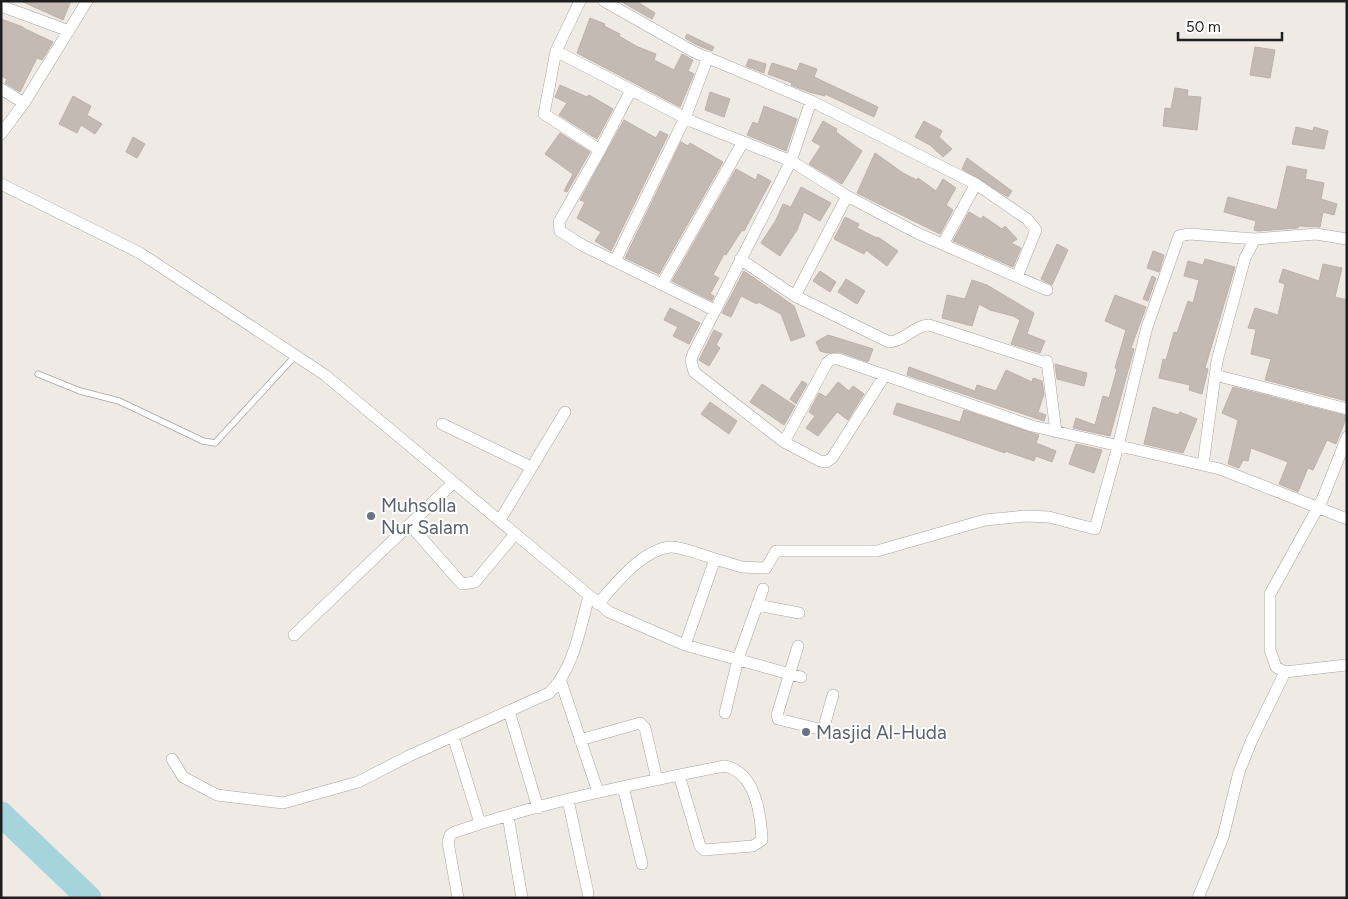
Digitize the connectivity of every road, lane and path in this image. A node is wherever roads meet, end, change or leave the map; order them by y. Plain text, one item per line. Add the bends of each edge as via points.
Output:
1 (87, 1) edge
2 (580, 1) edge
3 (604, 1) edge
4 (1, 6) edge
5 (69, 31) junction
6 (556, 51) junction
7 (708, 57) junction
8 (1, 90) edge
9 (631, 90) junction
10 (811, 101) junction
11 (24, 103) junction
12 (685, 118) junction
13 (1, 134) edge
14 (743, 142) junction
15 (600, 150) junction
16 (791, 160) junction
17 (1, 184) edge
18 (976, 184) junction
19 (848, 196) junction
20 (1255, 239) junction
21 (1347, 239) edge
22 (943, 244) junction
23 (740, 259) junction
24 (614, 261) junction
25 (1017, 277) junction
26 (662, 284) junction
27 (1046, 290) dead end
28 (795, 296) junction
29 (714, 310) junction
30 (296, 355) junction
31 (38, 374) dead end
32 (885, 375) junction
33 (1216, 375) junction
34 (1347, 408) edge
35 (565, 412) dead end
36 (442, 424) dead end
37 (1056, 432) junction
38 (1347, 437) edge
39 (784, 442) junction
40 (1118, 446) junction
41 (1203, 465) junction
42 (531, 467) junction
43 (453, 484) junction
44 (1316, 507) junction
45 (1347, 519) edge
46 (500, 520) junction
47 (410, 525) junction
48 (515, 534) junction
49 (715, 559) junction
50 (763, 589) dead end
51 (589, 596) junction
52 (598, 604) junction
53 (757, 605) junction
54 (799, 613) dead end
55 (294, 634) dead end
56 (685, 645) junction
57 (798, 646) dead end
58 (738, 659) junction
59 (1346, 664) edge
60 (1285, 672) junction
61 (795, 676) junction
62 (1347, 677) edge
63 (560, 682) junction
64 (833, 695) dead end
65 (509, 711) junction
66 (725, 713) dead end
67 (453, 736) junction
68 (580, 740) junction
69 (172, 759) dead end
70 (679, 775) junction
71 (657, 780) junction
72 (623, 787) junction
73 (598, 792) junction
74 (568, 800) junction
75 (538, 808) junction
76 (508, 816) junction
77 (480, 823) junction
78 (642, 864) dead end
79 (588, 894) dead end
80 (458, 898) edge
81 (522, 898) edge
82 (1198, 898) edge

1 - 5 street
2 - 6 street
3 - 7 street
4 - 5 street
5 - 11 street
6 - 9 street
6 - 15 street via 544,114
7 - 10 street
7 - 12 street
8 - 11 street
9 - 12 street
9 - 15 street
10 - 16 street
10 - 18 street
11 - 13 street
12 - 14 street
12 - 24 street
14 - 16 street
14 - 26 street
15 - 24 street via 558,227
16 - 19 street
16 - 23 street
17 - 30 street via 140,253
18 - 22 street
18 - 25 street via 1036,230
19 - 22 street
19 - 28 street
20 - 21 street via 1316,234
20 - 33 street via 1245,258
20 - 40 street via 1189,234 1177,239 1148,327
22 - 25 street
23 - 28 street
23 - 29 street
24 - 26 street
25 - 27 street
26 - 29 street
28 - 37 street via 889,342 928,325 1045,361
29 - 39 street via 691,360 694,372
30 - 31 lane via 214,443 203,441 120,401 80,391
30 - 43 street via 325,375
32 - 37 street
32 - 39 street via 838,359 830,360
32 - 39 street via 832,458 826,462
33 - 34 street
33 - 41 street
35 - 42 street
36 - 42 street
37 - 40 street
38 - 44 street via 1322,500
40 - 41 street
40 - 49 street via 1094,529 1049,517 1025,516 986,520 877,551 776,552 766,568 742,567
41 - 44 street
42 - 46 street
43 - 46 street
43 - 47 street
44 - 45 street
44 - 60 street via 1270,594 1270,650 1276,667
46 - 48 street
47 - 48 street via 462,584 476,582
47 - 55 street
48 - 51 street
49 - 52 street via 670,547 641,559 616,581
49 - 56 street
50 - 53 street
51 - 52 street
51 - 63 street
52 - 56 street via 622,620
53 - 54 street
53 - 58 street
56 - 58 street
57 - 61 street
58 - 61 street
58 - 66 street
59 - 60 street
59 - 62 street
60 - 82 street via 1245,757 1223,836
61 - 64 street via 778,719 823,730
63 - 65 street via 549,693
63 - 68 street
65 - 67 street
65 - 75 street
67 - 69 street via 358,782 283,804 217,795 183,777
67 - 77 street
68 - 71 street via 640,723 645,728
68 - 73 street
70 - 70 street via 724,766 742,775 749,781 754,795 762,824 762,840 753,846 704,850 700,846
70 - 71 street
71 - 72 street
72 - 73 street
72 - 78 street
73 - 74 street
74 - 75 street
74 - 79 street
75 - 76 street
76 - 77 street
76 - 81 street
77 - 80 street via 449,837

